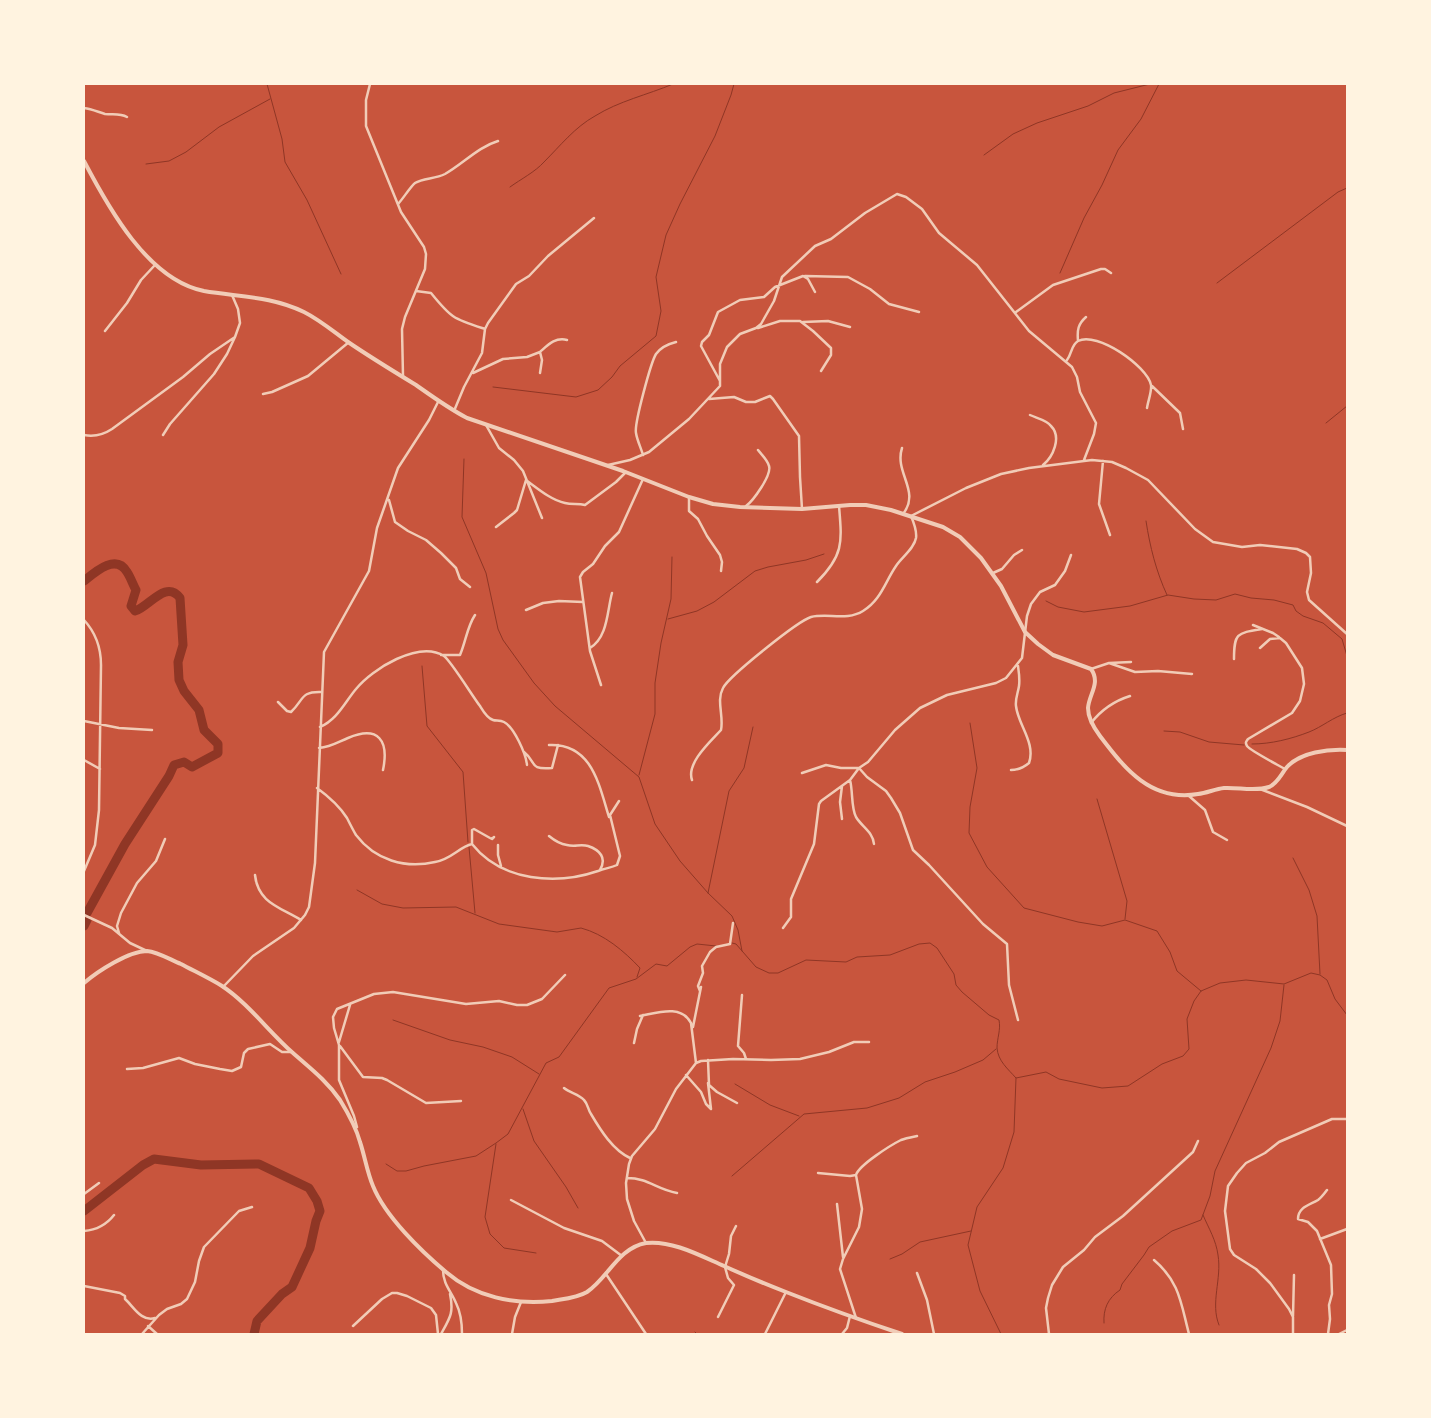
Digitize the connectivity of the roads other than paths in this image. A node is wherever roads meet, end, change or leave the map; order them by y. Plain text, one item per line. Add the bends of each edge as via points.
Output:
1 (370, 84) edge
2 (84, 108) edge
3 (127, 117) dead end
4 (498, 141) dead end
5 (84, 161) edge
6 (398, 204) junction
7 (594, 218) dead end
8 (156, 264) junction
9 (1111, 273) dead end
10 (803, 276) junction
11 (778, 286) junction
12 (416, 291) junction
13 (815, 292) dead end
14 (231, 294) junction
15 (919, 312) dead end
16 (1016, 312) junction
17 (1086, 317) dead end
18 (802, 322) junction
19 (850, 327) dead end
20 (756, 328) junction
21 (485, 329) junction
22 (105, 331) dead end
23 (236, 337) junction
24 (567, 340) dead end
25 (1078, 341) junction
26 (349, 342) junction
27 (676, 342) dead end
28 (540, 352) junction
29 (1067, 360) junction
30 (820, 371) dead end
31 (540, 373) dead end
32 (471, 374) junction
33 (403, 378) junction
34 (720, 382) junction
35 (1152, 386) junction
36 (264, 394) dead end
37 (708, 399) junction
38 (438, 402) junction
39 (1147, 408) dead end
40 (454, 411) junction
41 (1030, 414) dead end
42 (485, 424) junction
43 (1183, 429) dead end
44 (84, 435) edge
45 (163, 435) dead end
46 (902, 448) dead end
47 (758, 450) dead end
48 (643, 455) junction
49 (1084, 460) junction
50 (1103, 461) junction
51 (606, 466) junction
52 (1042, 466) junction
53 (626, 472) junction
54 (643, 479) junction
55 (526, 480) junction
56 (689, 497) junction
57 (388, 499) junction
58 (839, 506) junction
59 (745, 507) junction
60 (802, 510) junction
61 (903, 514) junction
62 (911, 516) junction
63 (542, 518) dead end
64 (496, 528) dead end
65 (1110, 535) dead end
66 (1022, 550) dead end
67 (1071, 555) dead end
68 (722, 571) dead end
69 (993, 573) junction
70 (817, 582) dead end
71 (470, 587) dead end
72 (612, 593) dead end
73 (584, 602) junction
74 (526, 610) dead end
75 (475, 615) dead end
76 (84, 620) edge
77 (1253, 625) dead end
78 (1262, 629) junction
79 (1025, 632) junction
80 (1347, 634) edge
81 (1280, 638) junction
82 (590, 648) junction
83 (1260, 648) dead end
84 (440, 655) junction
85 (1234, 660) dead end
86 (1131, 662) dead end
87 (1109, 663) junction
88 (1018, 664) junction
89 (1091, 669) junction
90 (1192, 674) dead end
91 (601, 685) dead end
92 (322, 692) junction
93 (1130, 696) dead end
94 (278, 702) dead end
95 (84, 721) edge
96 (1091, 723) junction
97 (99, 724) junction
98 (320, 727) junction
99 (152, 730) dead end
100 (549, 745) dead end
101 (558, 745) junction
102 (319, 748) junction
103 (1347, 750) edge
104 (524, 752) junction
105 (84, 760) edge
106 (527, 765) dead end
107 (859, 768) junction
108 (100, 769) junction
109 (1285, 769) junction
110 (383, 770) dead end
111 (1011, 770) dead end
112 (802, 773) dead end
113 (692, 780) dead end
114 (850, 780) junction
115 (842, 786) junction
116 (317, 788) junction
117 (1259, 789) junction
118 (1188, 795) junction
119 (620, 801) dead end
120 (842, 819) dead end
121 (610, 820) junction
122 (1347, 826) edge
123 (549, 836) dead end
124 (494, 837) dead end
125 (165, 839) dead end
126 (1227, 840) dead end
127 (472, 844) junction
128 (874, 844) dead end
129 (498, 845) dead end
130 (502, 867) junction
131 (600, 870) junction
132 (84, 871) edge
133 (255, 875) dead end
134 (84, 915) edge
135 (302, 920) junction
136 (733, 923) dead end
137 (783, 928) dead end
138 (118, 933) junction
139 (149, 951) junction
140 (565, 975) dead end
141 (84, 983) edge
142 (223, 987) junction
143 (701, 987) dead end
144 (700, 991) junction
145 (742, 996) dead end
146 (350, 1005) junction
147 (1018, 1020) dead end
148 (692, 1031) junction
149 (869, 1042) dead end
150 (634, 1043) dead end
151 (339, 1044) junction
152 (292, 1052) junction
153 (746, 1059) junction
154 (708, 1060) junction
155 (696, 1063) junction
156 (127, 1069) dead end
157 (686, 1075) junction
158 (708, 1083) junction
159 (564, 1088) dead end
160 (461, 1101) dead end
161 (737, 1103) dead end
162 (1347, 1119) edge
163 (358, 1133) junction
164 (917, 1136) dead end
165 (1198, 1141) dead end
166 (630, 1158) junction
167 (818, 1173) dead end
168 (856, 1175) junction
169 (627, 1178) junction
170 (99, 1183) dead end
171 (1327, 1190) dead end
172 (677, 1193) dead end
173 (84, 1194) edge
174 (511, 1200) dead end
175 (838, 1204) dead end
176 (252, 1207) dead end
177 (114, 1215) dead end
178 (736, 1226) dead end
179 (1347, 1229) edge
180 (84, 1231) edge
181 (1320, 1239) junction
182 (646, 1244) junction
183 (622, 1256) junction
184 (843, 1259) junction
185 (1154, 1260) dead end
186 (725, 1267) junction
187 (443, 1270) junction
188 (606, 1273) junction
189 (917, 1273) dead end
190 (1294, 1275) dead end
191 (84, 1286) edge
192 (450, 1292) junction
193 (786, 1292) junction
194 (521, 1302) junction
195 (850, 1316) junction
196 (718, 1317) dead end
197 (1292, 1317) junction
198 (155, 1318) junction
199 (856, 1318) junction
200 (148, 1326) junction
201 (353, 1326) dead end
202 (1347, 1330) edge
203 (142, 1334) edge
204 (158, 1334) edge
205 (440, 1334) edge
206 (462, 1334) edge
207 (512, 1334) edge
208 (646, 1334) edge
209 (765, 1334) edge
210 (842, 1334) edge
211 (902, 1334) edge
212 (934, 1334) edge
213 (1049, 1334) edge
214 (1189, 1334) edge
215 (1293, 1334) edge
216 (1328, 1334) edge
217 (1339, 1334) edge

1 - 6 street via 366,126
2 - 3 street
4 - 6 street via 488,144 446,174 416,182
5 - 8 street via 113,215
6 - 12 street via 426,254 425,269
7 - 21 street via 513,288
8 - 14 street via 185,284
8 - 22 street
9 - 16 street via 1101,269 1063,281
10 - 11 street
10 - 13 street
10 - 15 street via 848,278 870,288 889,304
11 - 16 street via 782,277 815,246 899,194 922,209 939,233 977,265
11 - 20 street via 774,301
11 - 34 street via 764,297 740,300 718,312 701,346
12 - 21 street via 431,293 457,320
12 - 33 street via 402,329
14 - 23 street via 240,323
14 - 26 street via 262,298 303,312
16 - 29 street via 1029,331
17 - 25 street via 1080,323
18 - 19 street via 828,321
18 - 20 street via 780,321
18 - 30 street via 831,348 831,355
20 - 34 street via 740,334 727,347 720,364
21 - 32 street via 482,353
23 - 44 street via 112,429 96,436
23 - 45 street via 217,370
24 - 28 street via 553,341
25 - 29 street
25 - 35 street via 1090,339 1118,350 1139,367
26 - 33 street
26 - 36 street via 308,376
27 - 48 street via 666,344 657,352 642,395 636,431
28 - 31 street
28 - 32 street via 503,360
29 - 49 street via 1075,371 1080,392 1096,423
32 - 40 street
33 - 38 street
34 - 37 street
35 - 39 street
35 - 43 street via 1180,413
37 - 48 street via 689,419
37 - 60 street via 734,397 755,402 770,396 774,400 799,436
38 - 40 street
38 - 57 street via 398,468
40 - 42 street
41 - 52 street via 1049,424 1054,432 1052,455
42 - 51 street
42 - 55 street via 496,444 519,465
46 - 61 street via 900,457 910,498
47 - 59 street via 769,465 768,477 752,502
48 - 51 street
49 - 50 street
49 - 52 street
50 - 65 street via 1099,504
50 - 80 street via 1148,480 1195,529 1213,542 1242,547 1260,545 1297,549 1306,553 1310,557 1309,600
51 - 53 street
52 - 62 street via 1008,472 976,484
53 - 54 street
53 - 55 street via 585,505 556,500
54 - 56 street
54 - 73 street via 619,532 581,574
55 - 63 street
55 - 64 street via 517,510
56 - 59 street via 713,504
56 - 68 street via 689,511 720,556
57 - 71 street via 395,522 426,540 456,568 460,580
57 - 92 street via 377,528 369,571 326,647
58 - 60 street
58 - 61 street via 866,505
58 - 70 street via 838,556
59 - 60 street
61 - 62 street
62 - 69 street via 960,537
62 - 113 street via 916,540 869,608 855,615 806,619 727,682 720,697 721,730 708,742 696,761 691,772
66 - 69 street
67 - 79 street via 1060,579 1040,592 1031,604
69 - 79 street
72 - 82 street via 606,623 595,645
73 - 74 street via 543,603
73 - 82 street
75 - 84 street via 469,623 460,655
76 - 97 street via 95,636 101,654
77 - 78 street
78 - 81 street
78 - 85 street via 1246,631 1237,637
79 - 88 street via 1023,653
79 - 89 street via 1053,655
81 - 83 street via 1270,639
81 - 109 street via 1302,668 1304,684 1300,701 1292,713 1248,739 1246,745
82 - 91 street
84 - 98 street via 419,652 384,666 364,680 331,721
84 - 104 street via 447,659 489,718 504,722 510,728
86 - 87 street
87 - 89 street
87 - 90 street via 1135,672
88 - 107 street via 1001,682 947,695 920,708
88 - 111 street via 1016,708 1028,738 1031,756 1029,764
89 - 96 street via 1096,681 1088,706
92 - 94 street via 306,694 291,712
92 - 98 street
93 - 96 street via 1103,709
95 - 97 street
96 - 118 street via 1138,780 1159,791
97 - 99 street
97 - 108 street
98 - 102 street
100 - 101 street
101 - 104 street via 552,768 538,768
101 - 121 street via 576,751 596,774
102 - 110 street via 333,746 355,736 376,736 380,738 386,755
102 - 116 street
103 - 109 street via 1303,756
104 - 106 street
105 - 108 street
107 - 112 street via 826,765
107 - 114 street
107 - 147 street via 891,798 913,850 983,924 1007,944 1009,985
108 - 132 street via 96,839
109 - 117 street via 1275,783
114 - 115 street
114 - 128 street via 854,813 871,834
115 - 120 street
115 - 137 street via 819,804 814,844 791,899 791,918
116 - 127 street via 342,812 362,842 387,859 410,864 434,863 446,860
116 - 135 street via 314,876 309,907
117 - 118 street via 1222,788
117 - 122 street
118 - 126 street via 1205,810 1213,832
119 - 121 street via 611,812
121 - 131 street via 619,859 615,866
123 - 131 street via 559,843 574,847 587,845 599,852 604,861
124 - 127 street via 492,839 474,829
125 - 138 street via 156,861 137,884 121,913
127 - 130 street
129 - 130 street
130 - 131 street via 521,876 543,878 579,877
133 - 135 street via 258,890 265,900
134 - 138 street
135 - 142 street via 290,932 253,956
136 - 144 street via 730,944 710,952 702,966
138 - 139 street via 130,943
139 - 141 street via 113,963
139 - 142 street
140 - 146 street via 542,999 528,1005 500,1001 466,1004 393,992 374,994
142 - 152 street
143 - 144 street
144 - 148 street
145 - 153 street via 738,1046
146 - 151 street
146 - 151 street via 337,1009 333,1017
148 - 150 street via 689,1020 681,1013 666,1011 642,1015
148 - 155 street
149 - 153 street via 854,1042 800,1059
151 - 160 street via 363,1077 382,1078 426,1103
151 - 163 street via 339,1080
152 - 156 street via 282,1052 270,1044 251,1048 244,1053 241,1067 232,1071 179,1058
152 - 163 street via 332,1088
153 - 154 street
154 - 155 street
154 - 158 street
155 - 157 street
157 - 158 street via 711,1110
157 - 166 street via 655,1129
158 - 161 street
159 - 166 street via 581,1096 616,1150
162 - 197 street via 1332,1119 1279,1142 1246,1163 1228,1186 1225,1211 1230,1249 1270,1283
163 - 187 street via 371,1182 383,1206
164 - 168 street via 893,1145 864,1164
165 - 213 street via 1193,1152 1058,1274 1046,1308
166 - 169 street
167 - 168 street
168 - 184 street via 862,1209 859,1228
169 - 172 street via 641,1178 663,1190
169 - 182 street via 629,1209
170 - 173 street
171 - 181 street via 1298,1215 1298,1219 1318,1231
174 - 183 street via 564,1228 602,1241
175 - 184 street
176 - 198 street via 239,1210 204,1247 187,1299
177 - 180 street via 96,1229
178 - 186 street
179 - 181 street
181 - 216 street via 1332,1276
182 - 183 street
182 - 186 street via 679,1248
183 - 188 street
184 - 199 street via 840,1269
185 - 214 street via 1166,1270 1176,1286
186 - 193 street
186 - 196 street via 734,1285
187 - 192 street
187 - 194 street via 473,1290
188 - 194 street via 594,1286 577,1296
188 - 208 street
189 - 212 street
190 - 197 street
191 - 198 street via 120,1293 143,1317
192 - 205 street via 451,1315
192 - 206 street via 461,1316
193 - 195 street
193 - 209 street
194 - 207 street
195 - 199 street
195 - 210 street
197 - 215 street
198 - 200 street
199 - 211 street
200 - 203 street
200 - 204 street
201 - 205 street via 382,1299 397,1293 431,1308
202 - 217 street

